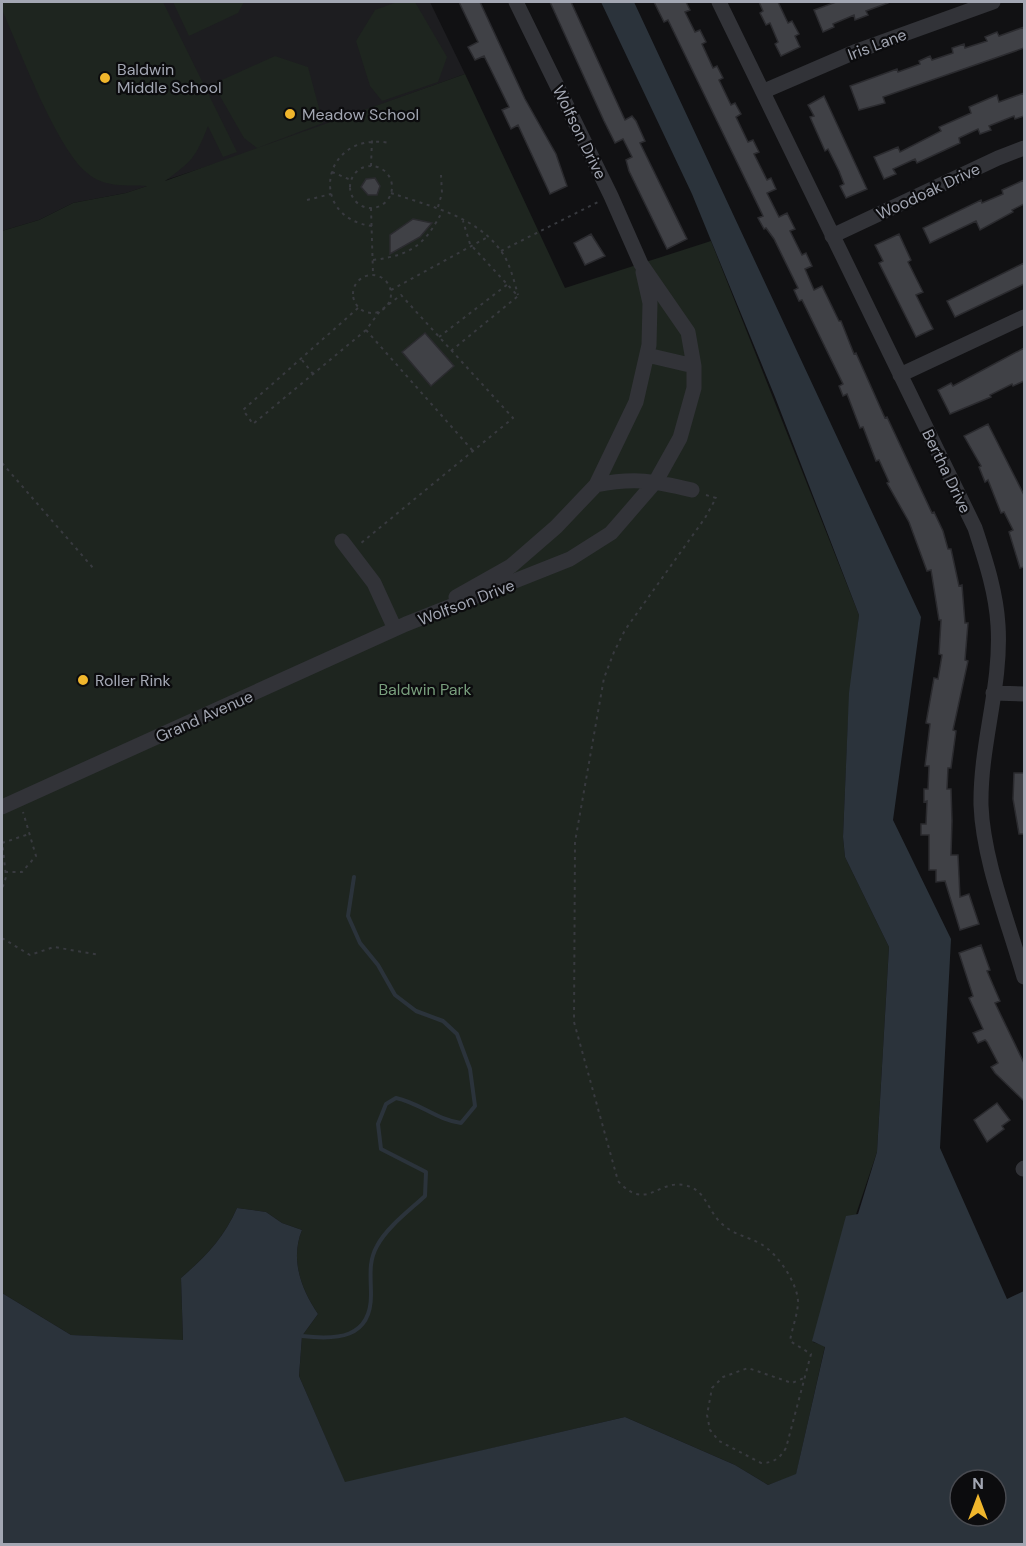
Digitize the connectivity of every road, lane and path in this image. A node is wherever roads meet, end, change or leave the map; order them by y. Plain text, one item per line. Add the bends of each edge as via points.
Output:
1 (516, 2) edge
2 (719, 2) edge
3 (993, 2) edge
4 (764, 91) junction
5 (372, 140) junction
6 (390, 143) dead end
7 (1024, 148) edge
8 (371, 166) junction
9 (331, 172) junction
10 (441, 175) dead end
11 (351, 180) junction
12 (391, 193) junction
13 (331, 194) junction
14 (611, 196) junction
15 (307, 200) dead end
16 (371, 207) junction
17 (437, 208) junction
18 (442, 210) junction
19 (463, 221) junction
20 (372, 226) junction
21 (832, 236) junction
22 (486, 238) junction
23 (471, 244) junction
24 (501, 251) junction
25 (373, 260) junction
26 (641, 264) junction
27 (373, 274) junction
28 (400, 284) junction
29 (508, 284) junction
30 (391, 290) junction
31 (401, 295) junction
32 (518, 296) junction
33 (386, 306) junction
34 (358, 308) junction
35 (380, 311) junction
36 (1024, 317) edge
37 (366, 330) junction
38 (439, 337) junction
39 (451, 351) junction
40 (647, 355) junction
41 (301, 359) junction
42 (694, 366) junction
43 (313, 374) junction
44 (900, 375) junction
45 (473, 451) junction
46 (2, 463) edge
47 (656, 481) junction
48 (596, 485) junction
49 (692, 490) joint
50 (346, 546) joint
51 (94, 569) dead end
52 (400, 627) junction
53 (993, 693) junction
54 (1024, 694) edge
55 (20, 799) junction
56 (2, 807) edge
57 (29, 834) junction
58 (2, 842) edge
59 (5, 872) junction
60 (2, 889) edge
61 (2, 938) edge
62 (100, 955) dead end
63 (1024, 977) edge
64 (804, 1378) junction

1 - 14 street, Wolfson Drive
2 - 4 street, Bertha Drive
3 - 4 street, Iris Lane via 857,51
4 - 21 street, Bertha Drive
5 - 6 path
5 - 8 path
5 - 9 path via 348,148
7 - 21 street, Woodoak Drive
8 - 11 path via 360,169
8 - 12 path via 387,173
9 - 11 path
9 - 13 path
10 - 17 path via 442,193
11 - 16 path via 354,199
12 - 16 path via 383,203
12 - 17 path
13 - 15 path
13 - 20 path via 350,219
14 - 24 path
14 - 26 street, Wolfson Drive
16 - 20 path
17 - 18 path
18 - 19 path
18 - 25 path via 417,248 396,257
19 - 22 path
19 - 23 path
20 - 25 path
21 - 44 street, Bertha Drive
22 - 23 path
22 - 24 path
23 - 28 path
23 - 29 path
24 - 32 path
25 - 27 path
26 - 40 street, Wolfson Drive via 650,303
26 - 42 street, Wolfson Drive via 688,332
27 - 30 path via 385,279
27 - 34 path via 361,278 354,288
28 - 30 path
28 - 31 path
29 - 32 path
29 - 38 path
30 - 33 path
31 - 33 path
31 - 38 path
32 - 39 path
33 - 35 path
34 - 35 path
34 - 41 path
35 - 37 path
36 - 44 street
37 - 43 path
37 - 45 path
38 - 39 path
39 - 45 path via 513,418
40 - 42 street
40 - 48 street, Wolfson Drive via 636,402
41 - 43 path
41 - 43 path via 243,410 254,424
42 - 47 street, Wolfson Drive via 694,388 680,438
44 - 53 street, Bertha Drive via 975,528 991,576 998,625
45 - 50 path
46 - 51 path
47 - 48 street via 627,478
47 - 49 street
47 - 52 street, Wolfson Drive via 611,533 570,559
48 - 52 street, Wolfson Drive via 511,566
49 - 64 path via 716,498 625,630 604,678 574,850 574,1022 618,1181 625,1189 644,1196 681,1184 696,1189 726,1229 762,1244 771,1252 796,1292 790,1341 811,1354
50 - 52 street
52 - 55 street, Grand Avenue
53 - 54 street
53 - 63 street, Bertha Drive via 985,740 981,809 990,859
55 - 56 street, Grand Avenue
55 - 57 path
57 - 58 path
57 - 59 path via 36,856 22,872
58 - 59 path
59 - 60 path
61 - 62 path via 30,956 54,947
64 - 64 path via 786,1448 776,1460 761,1463 752,1459 718,1441 710,1430 709,1395 723,1377 748,1368 792,1383

